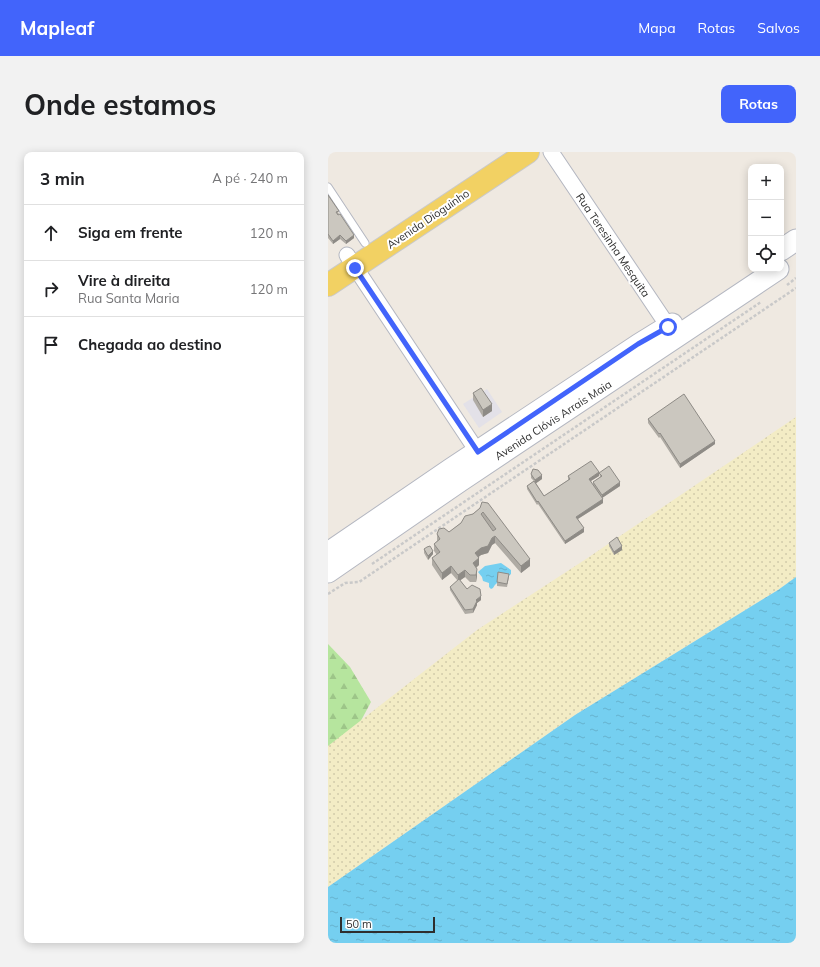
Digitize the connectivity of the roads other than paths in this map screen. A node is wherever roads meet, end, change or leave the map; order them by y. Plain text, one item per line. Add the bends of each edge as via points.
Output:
1 (501, 152) edge
2 (528, 152) edge
3 (551, 152) edge
4 (328, 187) edge
5 (796, 240) edge
6 (365, 243) junction
7 (784, 248) edge
8 (796, 257) edge
9 (351, 262) junction
10 (328, 268) edge
11 (749, 272) edge
12 (781, 274) edge
13 (328, 285) edge
14 (672, 332) junction
15 (482, 458) junction
16 (328, 553) edge
17 (328, 572) edge

1 - 6 main road, Avenida Dioguinho
2 - 9 main road, Avenida Dioguinho
3 - 14 street, Rua Teresinha Mesquita
4 - 6 lane
5 - 7 main road
6 - 9 main road, Avenida Dioguinho
8 - 12 main road, Avenida Clóvis Arrais Maia
9 - 10 main road, Avenida Dioguinho
9 - 13 main road, Avenida Dioguinho
9 - 15 street
11 - 14 main road, Avenida Clóvis Arrais Maia
12 - 14 main road, Avenida Clóvis Arrais Maia
14 - 15 main road, Avenida Clóvis Arrais Maia via 638,344
15 - 16 main road, Avenida Clóvis Arrais Maia
15 - 17 main road, Avenida Clóvis Arrais Maia

